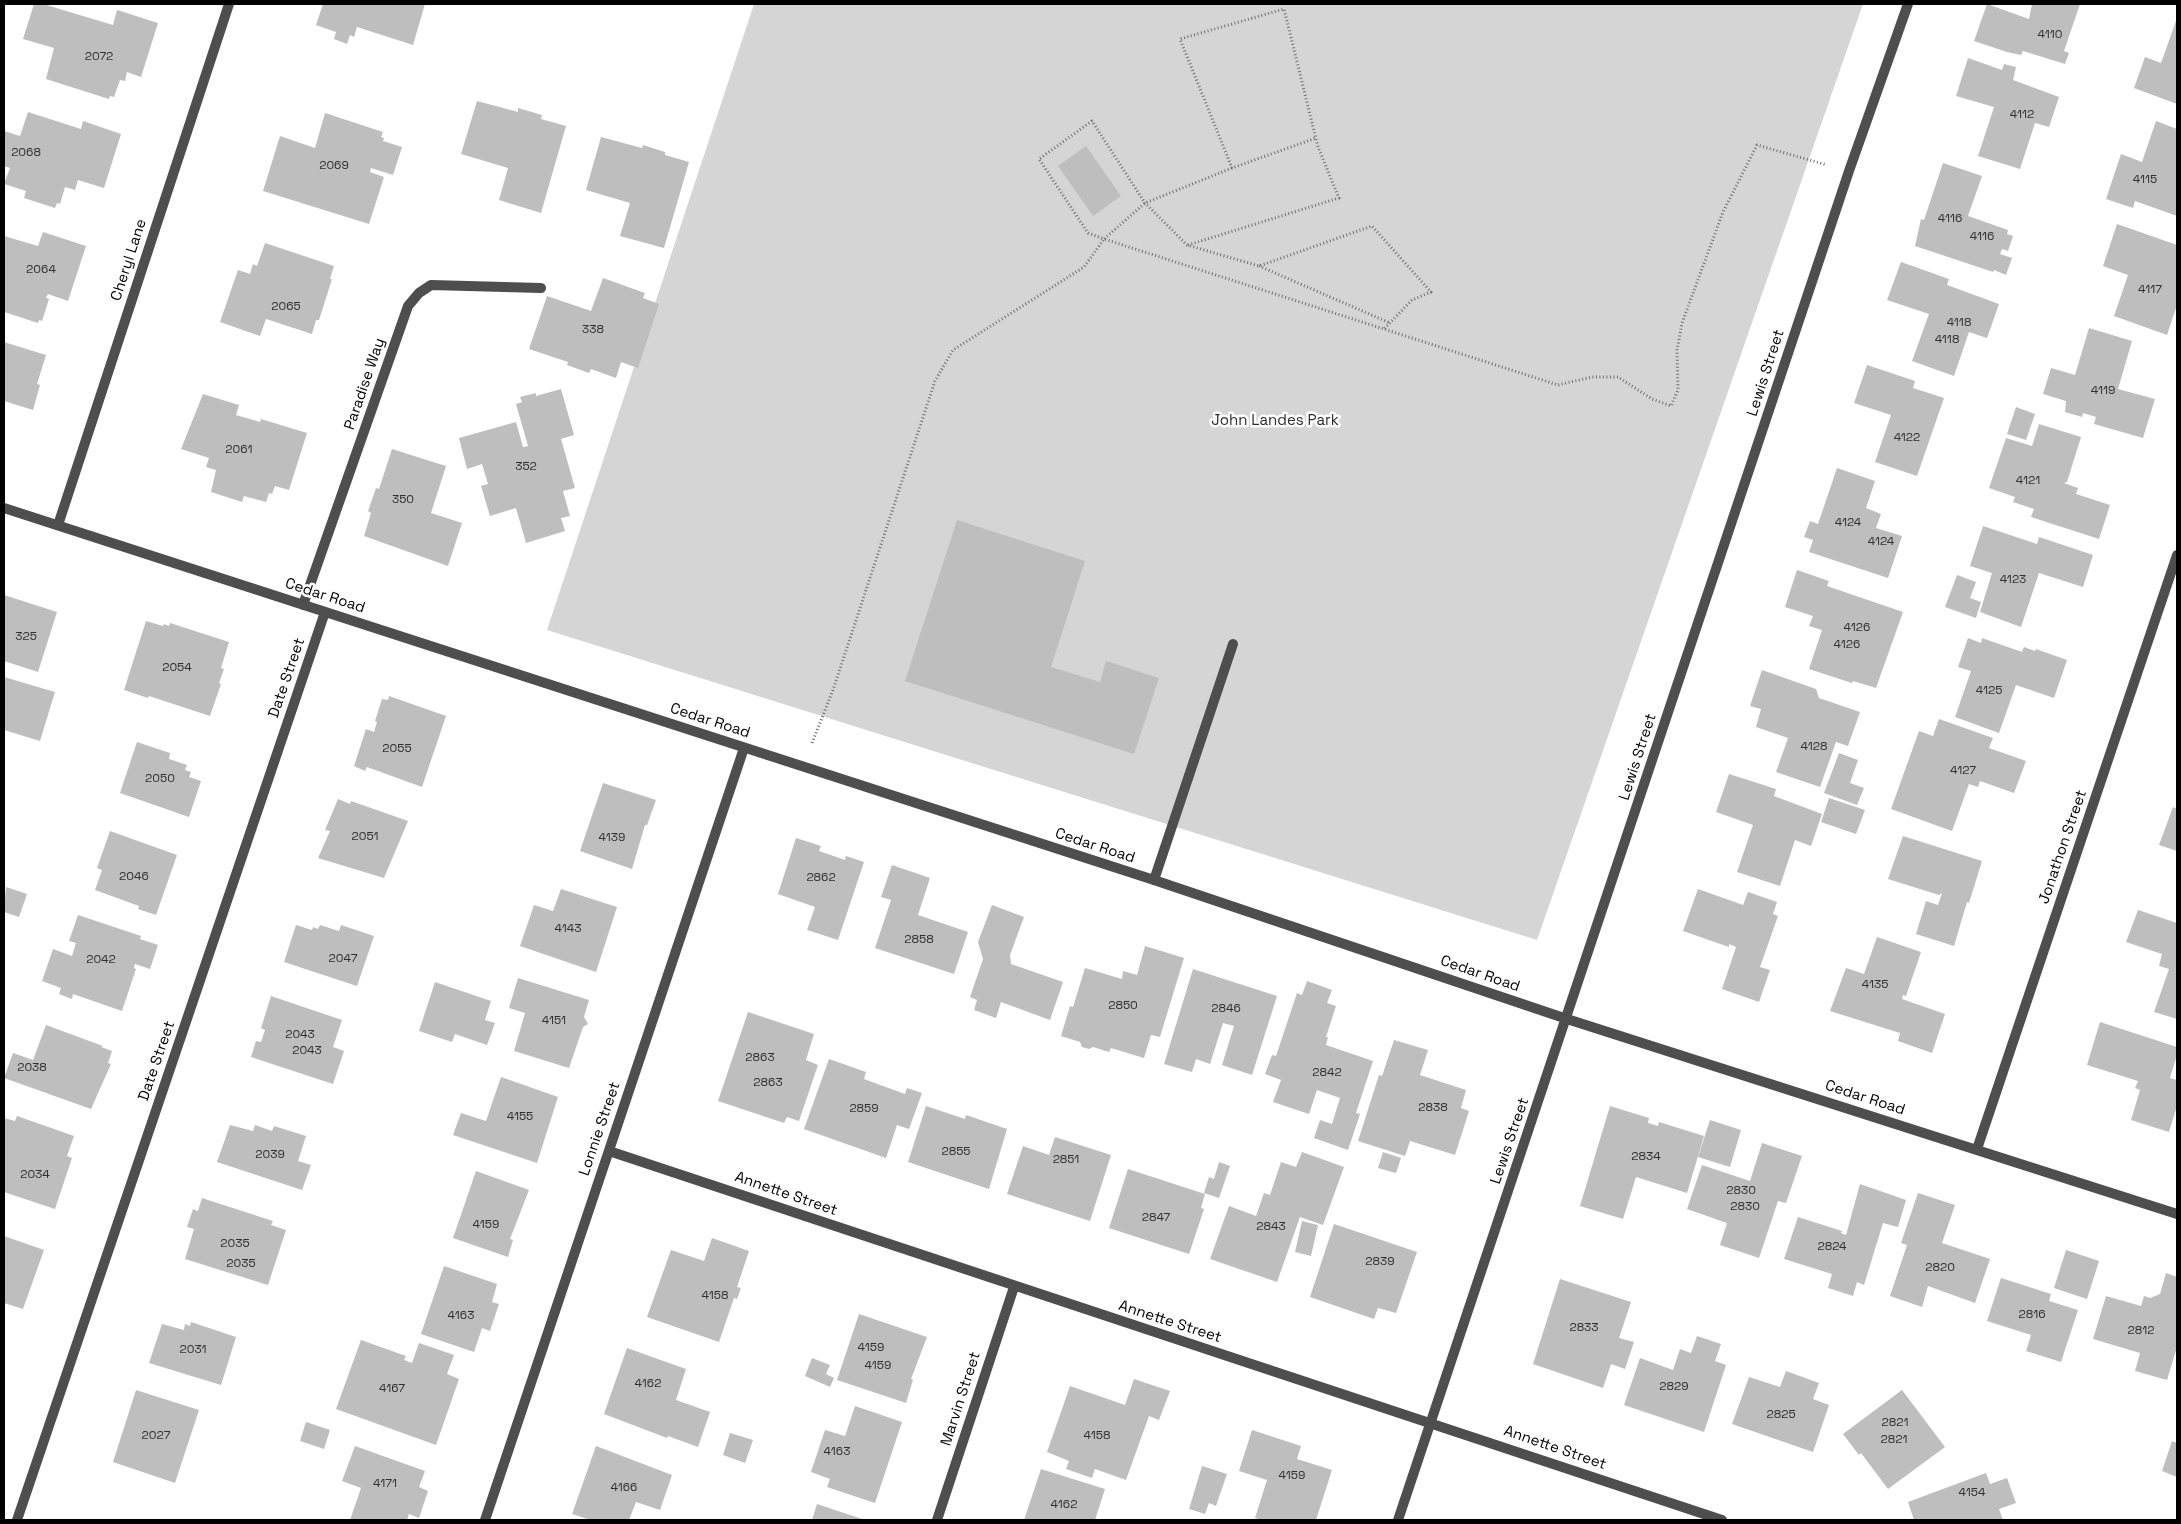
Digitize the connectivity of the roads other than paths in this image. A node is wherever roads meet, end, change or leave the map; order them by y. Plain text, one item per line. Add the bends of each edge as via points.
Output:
1 (229, 4) edge
2 (1908, 4) edge
3 (541, 288) dead end
4 (4, 508) edge
5 (58, 525) junction
6 (2177, 555) edge
7 (303, 605) junction
8 (325, 612) junction
9 (1234, 644) dead end
10 (744, 748) junction
11 (1154, 880) junction
12 (1567, 1019) junction
13 (1977, 1149) junction
14 (609, 1151) junction
15 (2177, 1214) edge
16 (1014, 1287) junction
17 (1431, 1422) junction
18 (16, 1520) edge
19 (485, 1520) edge
20 (937, 1520) edge
21 (1398, 1520) edge
22 (1722, 1520) edge

1 - 5 street, Cheryl Lane
2 - 12 street, Lewis Street via 1849,171
3 - 7 street, Paradise Way via 432,285 419,293 408,306
4 - 5 street, Cedar Road
5 - 7 street, Cedar Road
6 - 13 street, Jonathon Street
7 - 8 street, Cedar Road
8 - 10 street, Cedar Road
8 - 18 street, Date Street
9 - 11 street
10 - 11 street, Cedar Road
10 - 14 street, Lonnie Street
11 - 12 street, Cedar Road
12 - 13 street, Cedar Road
12 - 17 street, Lewis Street
13 - 15 street, Cedar Road
14 - 16 street, Annette Street
14 - 19 street, Lonnie Street
16 - 17 street, Annette Street
16 - 20 street, Marvin Street
17 - 21 street, Lewis Street
17 - 22 street, Annette Street

